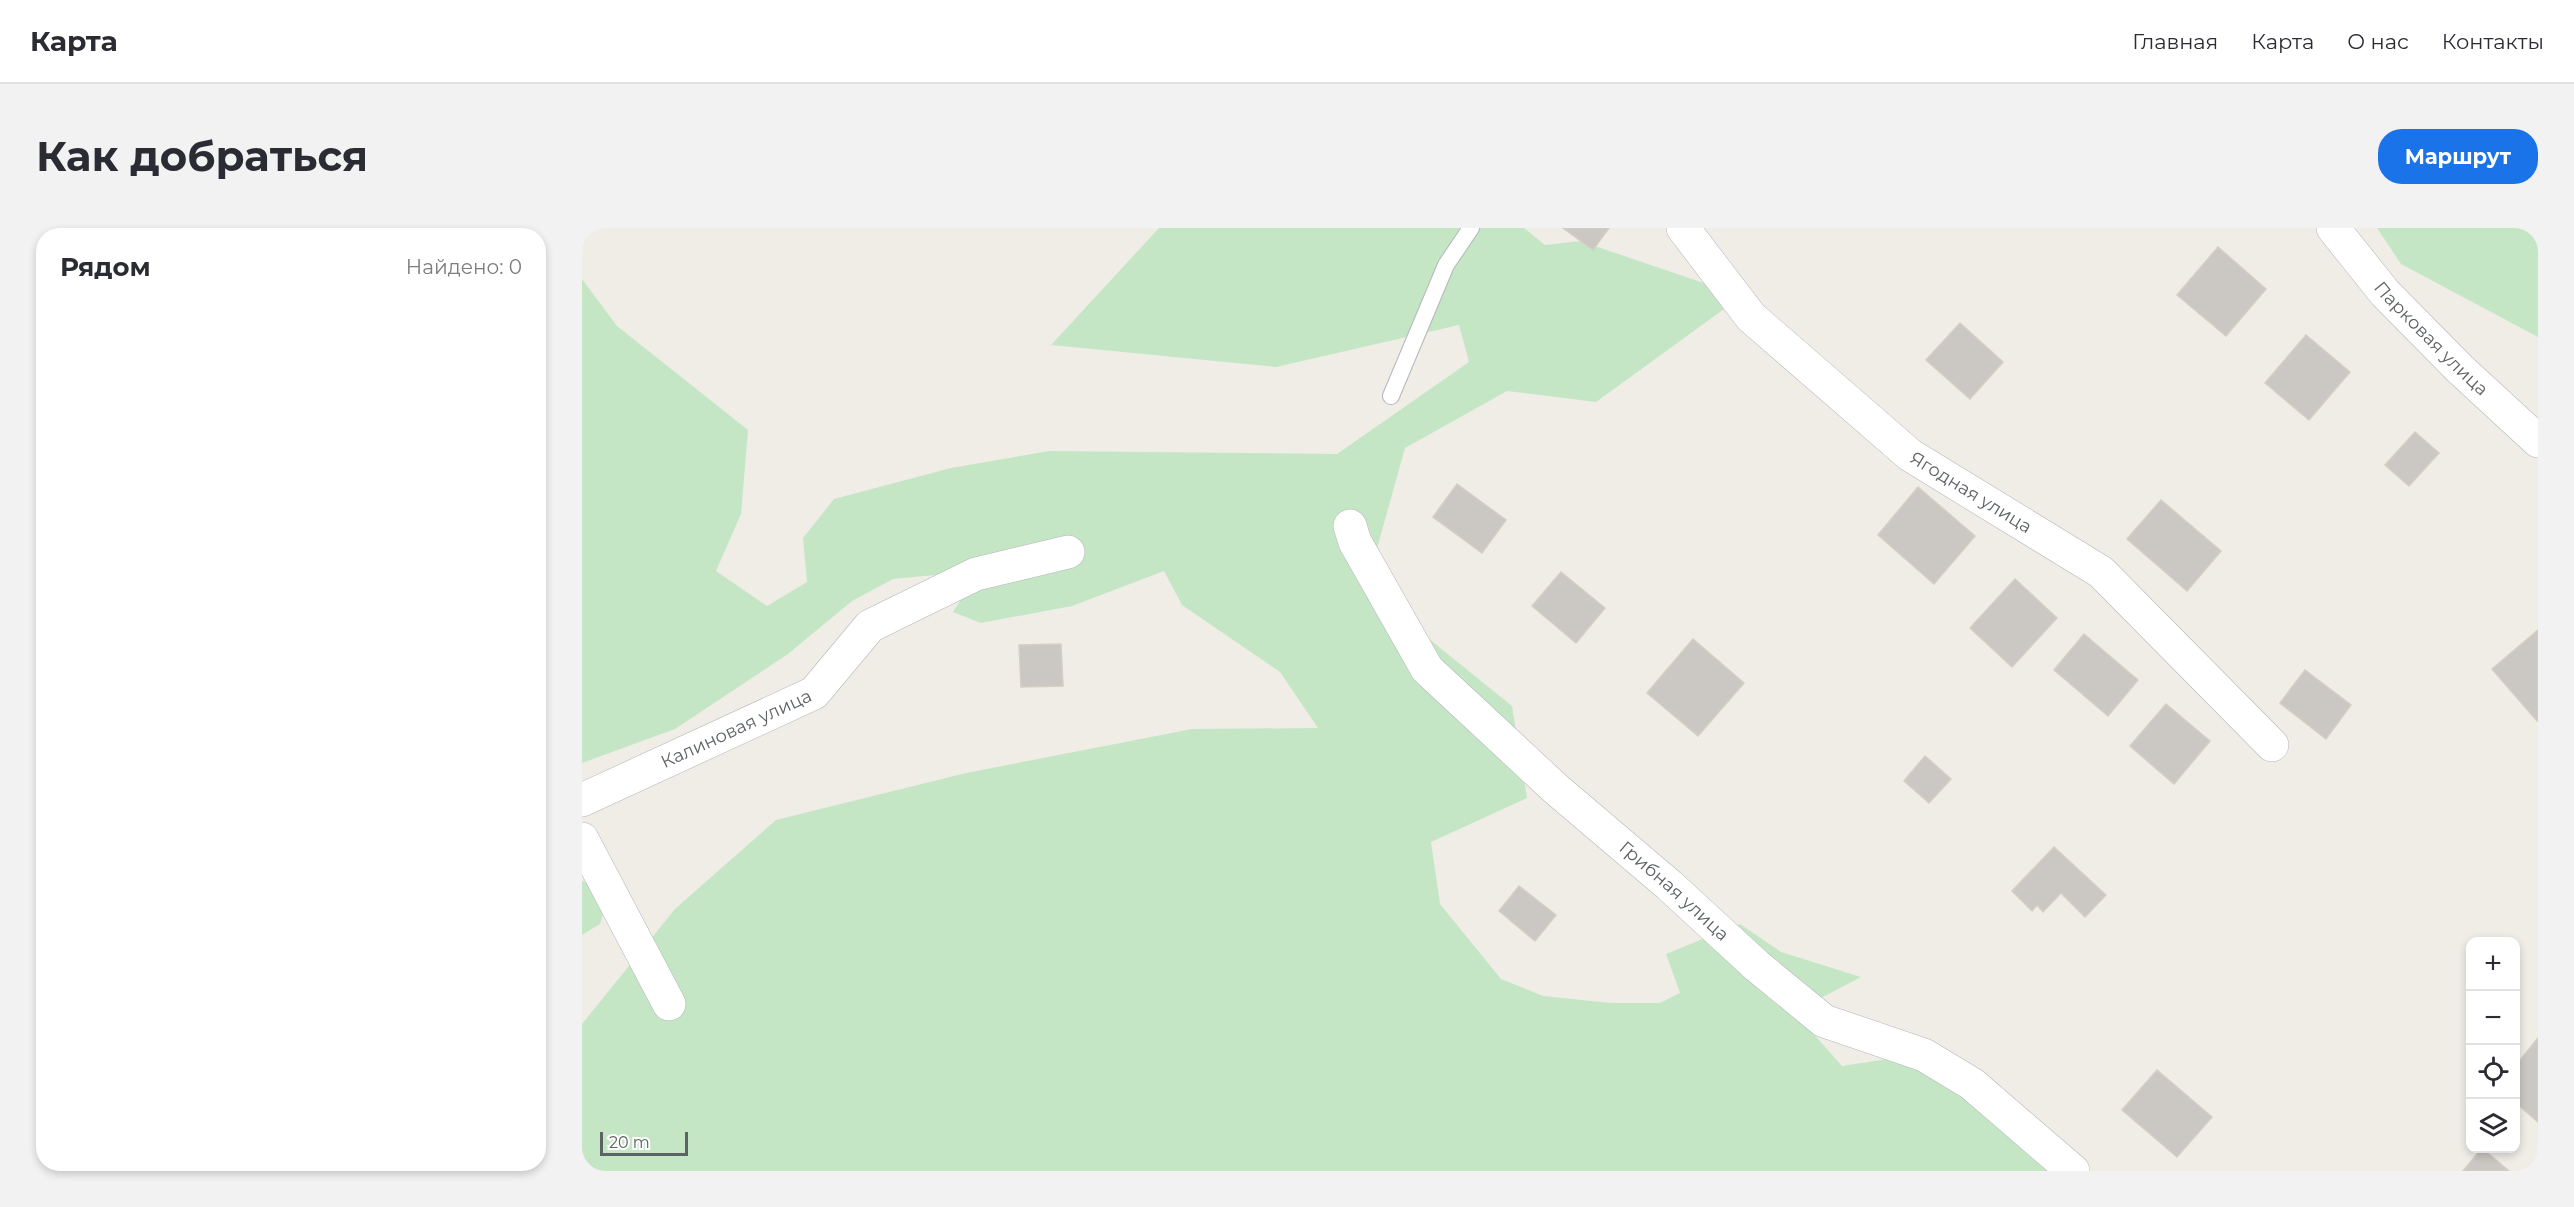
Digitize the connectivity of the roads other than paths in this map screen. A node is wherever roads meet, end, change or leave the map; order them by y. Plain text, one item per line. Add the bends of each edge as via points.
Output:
1 (1471, 228) edge
2 (1683, 228) edge
3 (2333, 228) edge
4 (1391, 396) dead end
5 (2538, 441) edge
6 (1350, 526) dead end
7 (1068, 552) dead end
8 (2272, 746) dead end
9 (582, 800) edge
10 (582, 839) edge
11 (669, 1004) dead end
12 (2073, 1171) edge

1 - 4 lane via 1446,265
2 - 8 street, Ягодная улица via 1760,325 1910,455 2101,572
3 - 5 street, Парковая улица via 2385,293
6 - 12 street, Грибная улица via 1355,542 1428,669 1556,789 1824,1021 1924,1055 1972,1084
7 - 9 street, Калиновая улица via 976,574 870,626 814,693
10 - 11 street

